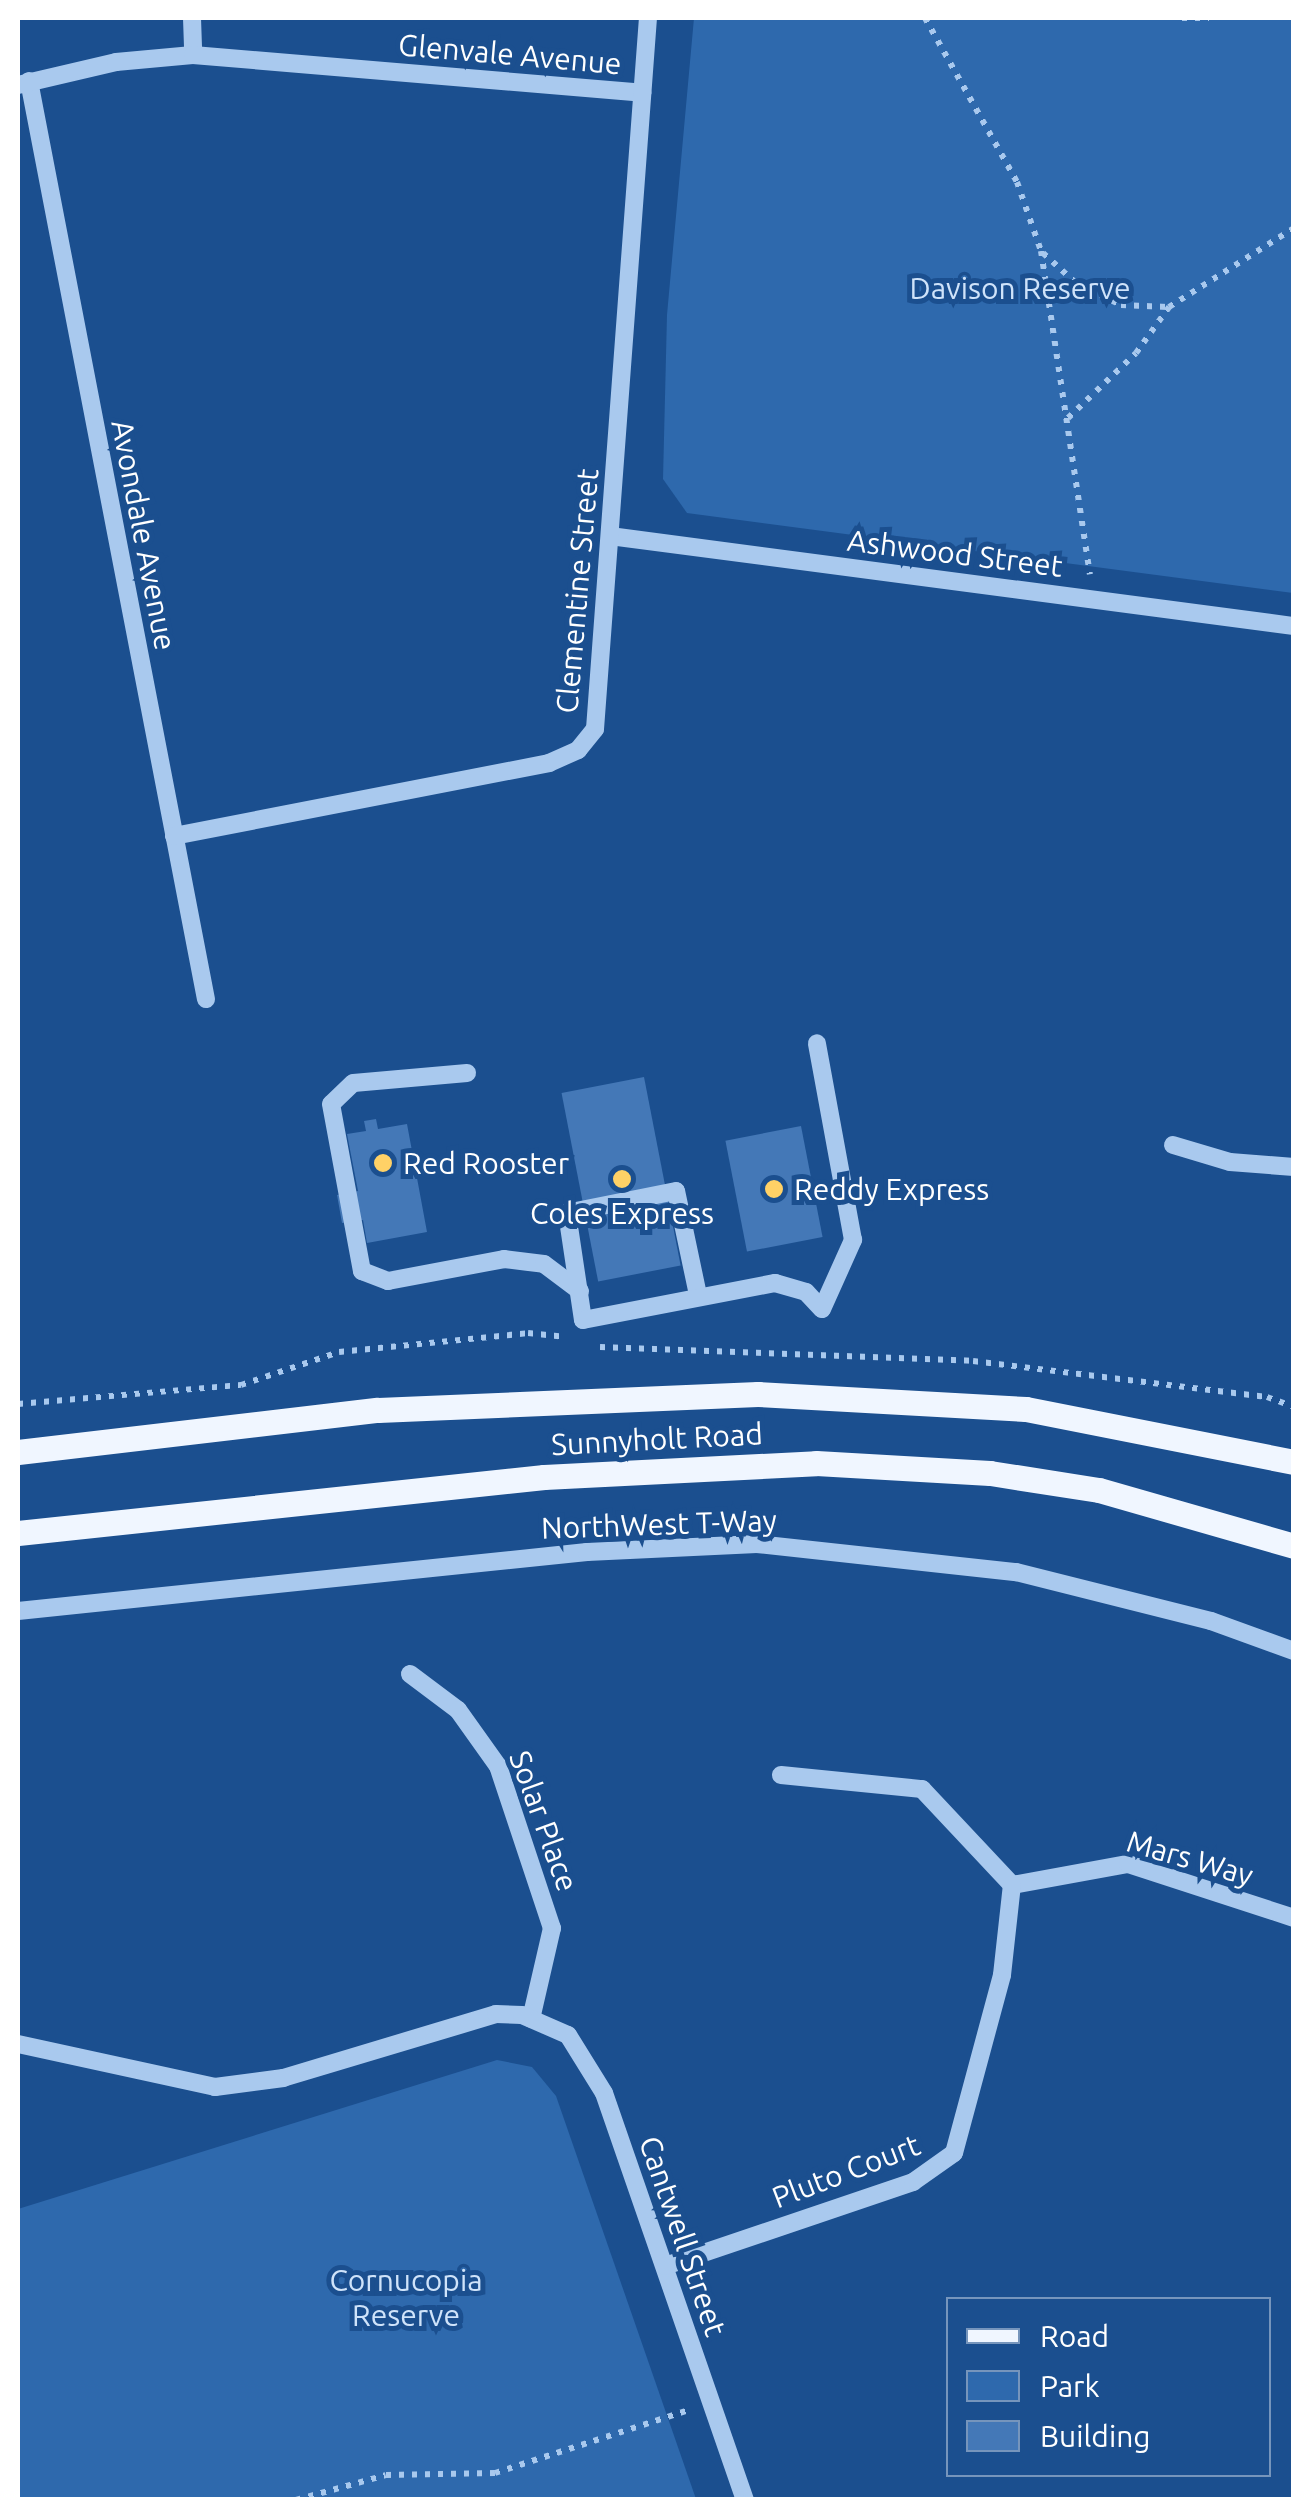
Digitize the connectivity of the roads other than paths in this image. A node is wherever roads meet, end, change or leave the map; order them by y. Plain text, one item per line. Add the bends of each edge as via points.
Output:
1 (192, 18) edge
2 (648, 18) edge
3 (192, 56) junction
4 (24, 83) edge
5 (642, 93) junction
6 (610, 536) junction
7 (1294, 626) edge
8 (174, 836) junction
9 (206, 998) dead end
10 (817, 1042) dead end
11 (467, 1073) dead end
12 (1174, 1145) dead end
13 (1294, 1168) edge
14 (583, 1295) junction
15 (698, 1295) junction
16 (18, 1452) edge
17 (1294, 1462) edge
18 (18, 1534) edge
19 (1294, 1546) edge
20 (18, 1611) edge
21 (1294, 1650) edge
22 (410, 1674) dead end
23 (782, 1775) dead end
24 (1012, 1886) junction
25 (1294, 1918) edge
26 (532, 2019) junction
27 (18, 2044) edge
28 (665, 2266) junction
29 (745, 2500) edge

1 - 3 street
2 - 5 street, Clementine Street
3 - 4 street, Glenvale Avenue via 116,62
3 - 5 street, Glenvale Avenue
4 - 8 street, Avondale Avenue
5 - 6 street, Clementine Street
6 - 7 street, Ashwood Street
6 - 8 street, Clementine Street via 599,712 578,750 548,764
8 - 9 street, Avondale Avenue
10 - 15 street via 852,1211 846,1262 822,1309 806,1292 774,1283
11 - 14 street via 353,1083 331,1104 362,1270 388,1281 504,1259 544,1264
12 - 13 street via 1230,1162
14 - 15 street via 583,1320
14 - 15 street via 567,1213 676,1190
16 - 17 main road, Sunnyholt Road via 378,1410 758,1394 1026,1409
18 - 19 main road, Sunnyholt Road via 544,1477 816,1463 971,1472 1099,1490
20 - 21 street, NorthWest T-Way via 587,1552 757,1544 1016,1572 1211,1621
22 - 26 street, Solar Place via 458,1710 498,1766 552,1928
23 - 24 street via 922,1789
24 - 25 street, Mars Way via 1128,1864
24 - 28 street, Pluto Court via 1002,1975 954,2153 914,2182
26 - 27 street via 467,2018 284,2078 215,2086
26 - 28 street, Cantwell Street via 568,2035 596,2073
28 - 29 street, Cantwell Street

